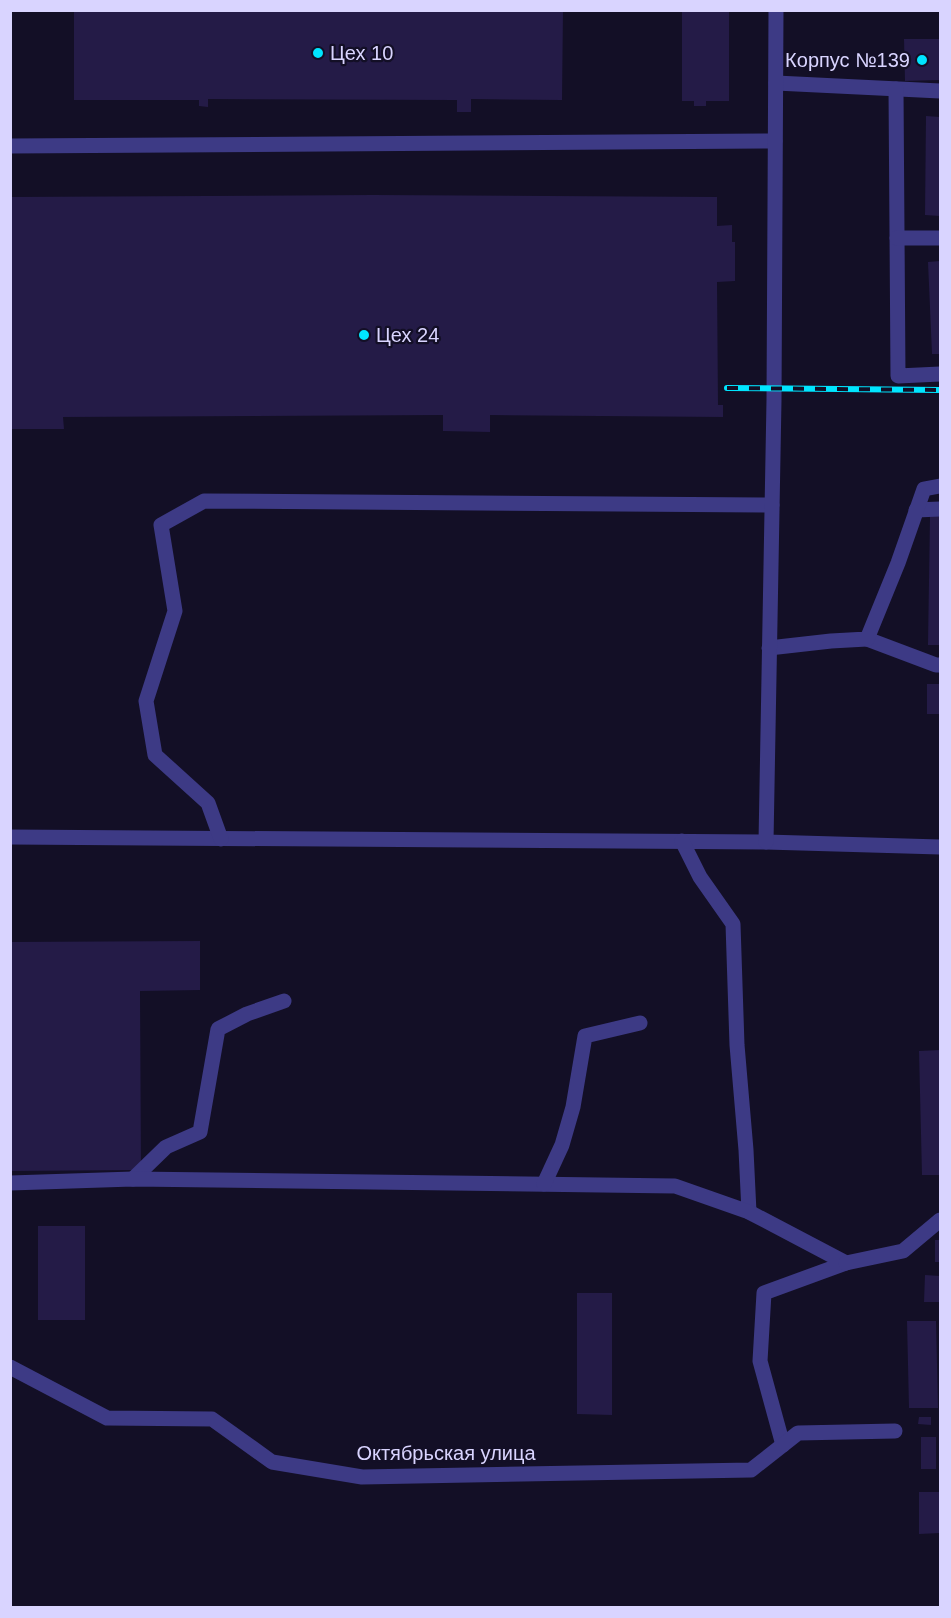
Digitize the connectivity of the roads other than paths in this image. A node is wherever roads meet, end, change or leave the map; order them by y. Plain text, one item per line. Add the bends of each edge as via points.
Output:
1 (776, 10) edge
2 (776, 83) junction
3 (896, 89) junction
4 (940, 91) edge
5 (775, 141) junction
6 (10, 146) edge
7 (897, 238) junction
8 (940, 238) edge
9 (940, 374) edge
10 (940, 486) edge
11 (772, 505) junction
12 (940, 509) edge
13 (916, 510) junction
14 (867, 639) junction
15 (769, 648) junction
16 (940, 665) edge
17 (10, 837) edge
18 (221, 838) junction
19 (682, 841) junction
20 (766, 842) junction
21 (940, 847) edge
22 (284, 1001) dead end
23 (640, 1023) dead end
24 (133, 1179) junction
25 (10, 1183) edge
26 (544, 1184) junction
27 (748, 1212) junction
28 (940, 1220) edge
29 (846, 1263) junction
30 (10, 1367) edge
31 (895, 1431) dead end
32 (783, 1445) junction

1 - 2 street
2 - 3 street
2 - 5 street
3 - 4 street
3 - 7 street
5 - 6 street
5 - 11 street
7 - 8 street
7 - 9 street via 898,376
10 - 13 street via 924,489
11 - 15 street
11 - 18 street via 204,501 161,525 175,611 146,701 155,755 208,803
12 - 13 street
13 - 14 street
14 - 15 street
14 - 16 street
15 - 20 street
17 - 18 street
18 - 19 street
19 - 20 street
19 - 27 street via 700,877 733,924
20 - 21 street
22 - 24 street via 218,1029 200,1132 166,1147
23 - 26 street via 585,1036 573,1107 562,1145
24 - 25 street
24 - 26 street
26 - 27 street via 675,1186
27 - 29 street
28 - 29 street via 903,1251
29 - 32 street via 764,1293 760,1361
30 - 32 street, Октябрьская улица via 107,1418 212,1419 272,1462 362,1477 751,1470
31 - 32 street, Октябрьская улица via 798,1433

